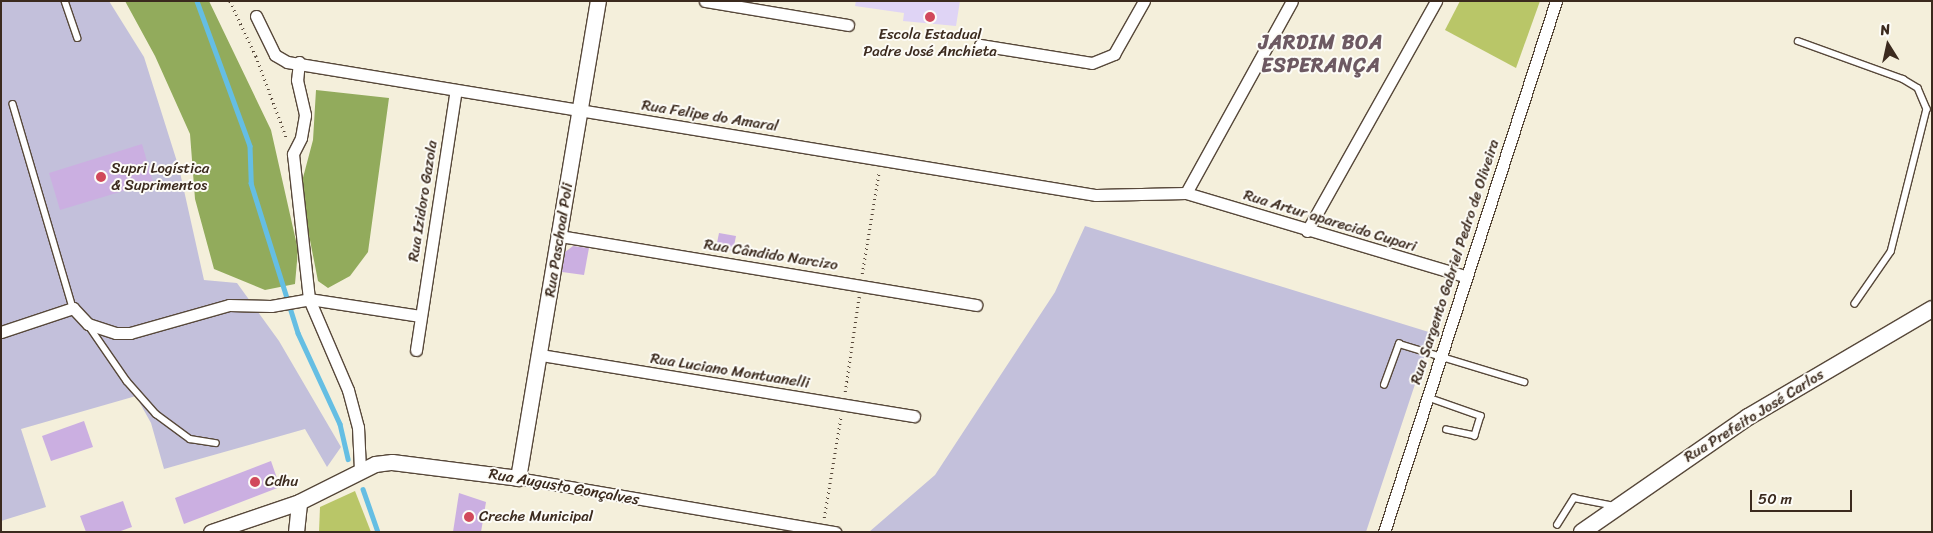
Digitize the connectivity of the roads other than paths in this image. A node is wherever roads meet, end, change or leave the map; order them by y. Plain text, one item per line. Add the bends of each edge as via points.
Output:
1 (64, 1) edge
2 (598, 1) edge
3 (705, 1) edge
4 (1144, 1) edge
5 (1292, 1) edge
6 (1436, 1) edge
7 (1556, 1) edge
8 (256, 16) dead end
9 (848, 25) dead end
10 (78, 38) dead end
11 (1798, 41) dead end
12 (980, 46) dead end
13 (299, 62) junction
14 (456, 90) junction
15 (13, 104) dead end
16 (580, 109) junction
17 (1186, 193) junction
18 (1308, 231) junction
19 (560, 236) junction
20 (1465, 276) junction
21 (309, 299) junction
22 (1855, 304) dead end
23 (976, 305) dead end
24 (73, 308) junction
25 (1932, 309) edge
26 (420, 316) junction
27 (88, 324) junction
28 (1, 332) edge
29 (416, 350) dead end
30 (540, 355) junction
31 (1440, 357) junction
32 (1524, 382) dead end
33 (1384, 385) dead end
34 (1427, 397) junction
35 (914, 416) dead end
36 (1447, 430) dead end
37 (216, 443) dead end
38 (360, 469) junction
39 (518, 478) junction
40 (299, 502) junction
41 (1617, 507) junction
42 (752, 520) junction
43 (1557, 525) dead end
44 (211, 532) edge
45 (296, 532) edge
46 (749, 532) edge
47 (835, 532) edge
48 (1384, 532) edge
49 (1582, 532) edge

1 - 10 lane
2 - 16 street, Rua Paschoal Poli
3 - 9 street
4 - 12 street via 1114,54 1092,63
5 - 17 street
6 - 18 street
7 - 20 street, Rua Sargento Gabriel Pedro de Oliveira
8 - 13 street, Rua Felipe do Amaral via 275,55 287,62
11 - 22 lane via 1903,79 1918,88 1927,109 1890,252
13 - 14 street, Rua Felipe do Amaral
13 - 21 street via 297,80 305,115 301,138 292,154
14 - 16 street, Rua Felipe do Amaral
14 - 26 street, Rua Izidoro Gazola
15 - 24 lane
16 - 17 street, Rua Felipe do Amaral via 1096,195
16 - 19 street, Rua Paschoal Poli
17 - 18 street, Rua Artur aparecido Cupari
18 - 20 street, Rua Artur aparecido Cupari
19 - 23 street, Rua Cândido Narcizo
19 - 30 street, Rua Paschoal Poli
20 - 31 street, Rua Sargento Gabriel Pedro de Oliveira
21 - 26 street
21 - 27 street via 271,306 228,305 130,333 116,333
21 - 38 street via 348,390 358,427
24 - 27 street
24 - 28 street
25 - 41 main road, Rua Prefeito José Carlos via 1748,417
26 - 29 street, Rua Izidoro Gazola
27 - 37 lane via 122,375 156,414 190,438
30 - 35 street, Rua Luciano Montuanelli
30 - 39 street, Rua Paschoal Poli
31 - 32 lane
31 - 33 lane via 1404,344 1396,346
31 - 34 street, Rua Sargento Gabriel Pedro de Oliveira
34 - 36 lane via 1481,416 1475,436
34 - 48 street, Rua Sargento Gabriel Pedro de Oliveira
38 - 39 street, Rua Augusto Gonçalves via 392,462
38 - 40 street, Rua Augusto Gonçalves
39 - 42 street, Rua Augusto Gonçalves
40 - 44 street, Rua Augusto Gonçalves
40 - 45 street
41 - 43 lane via 1574,498
41 - 49 main road, Rua Prefeito José Carlos
42 - 46 street
42 - 47 street, Rua Augusto Gonçalves

